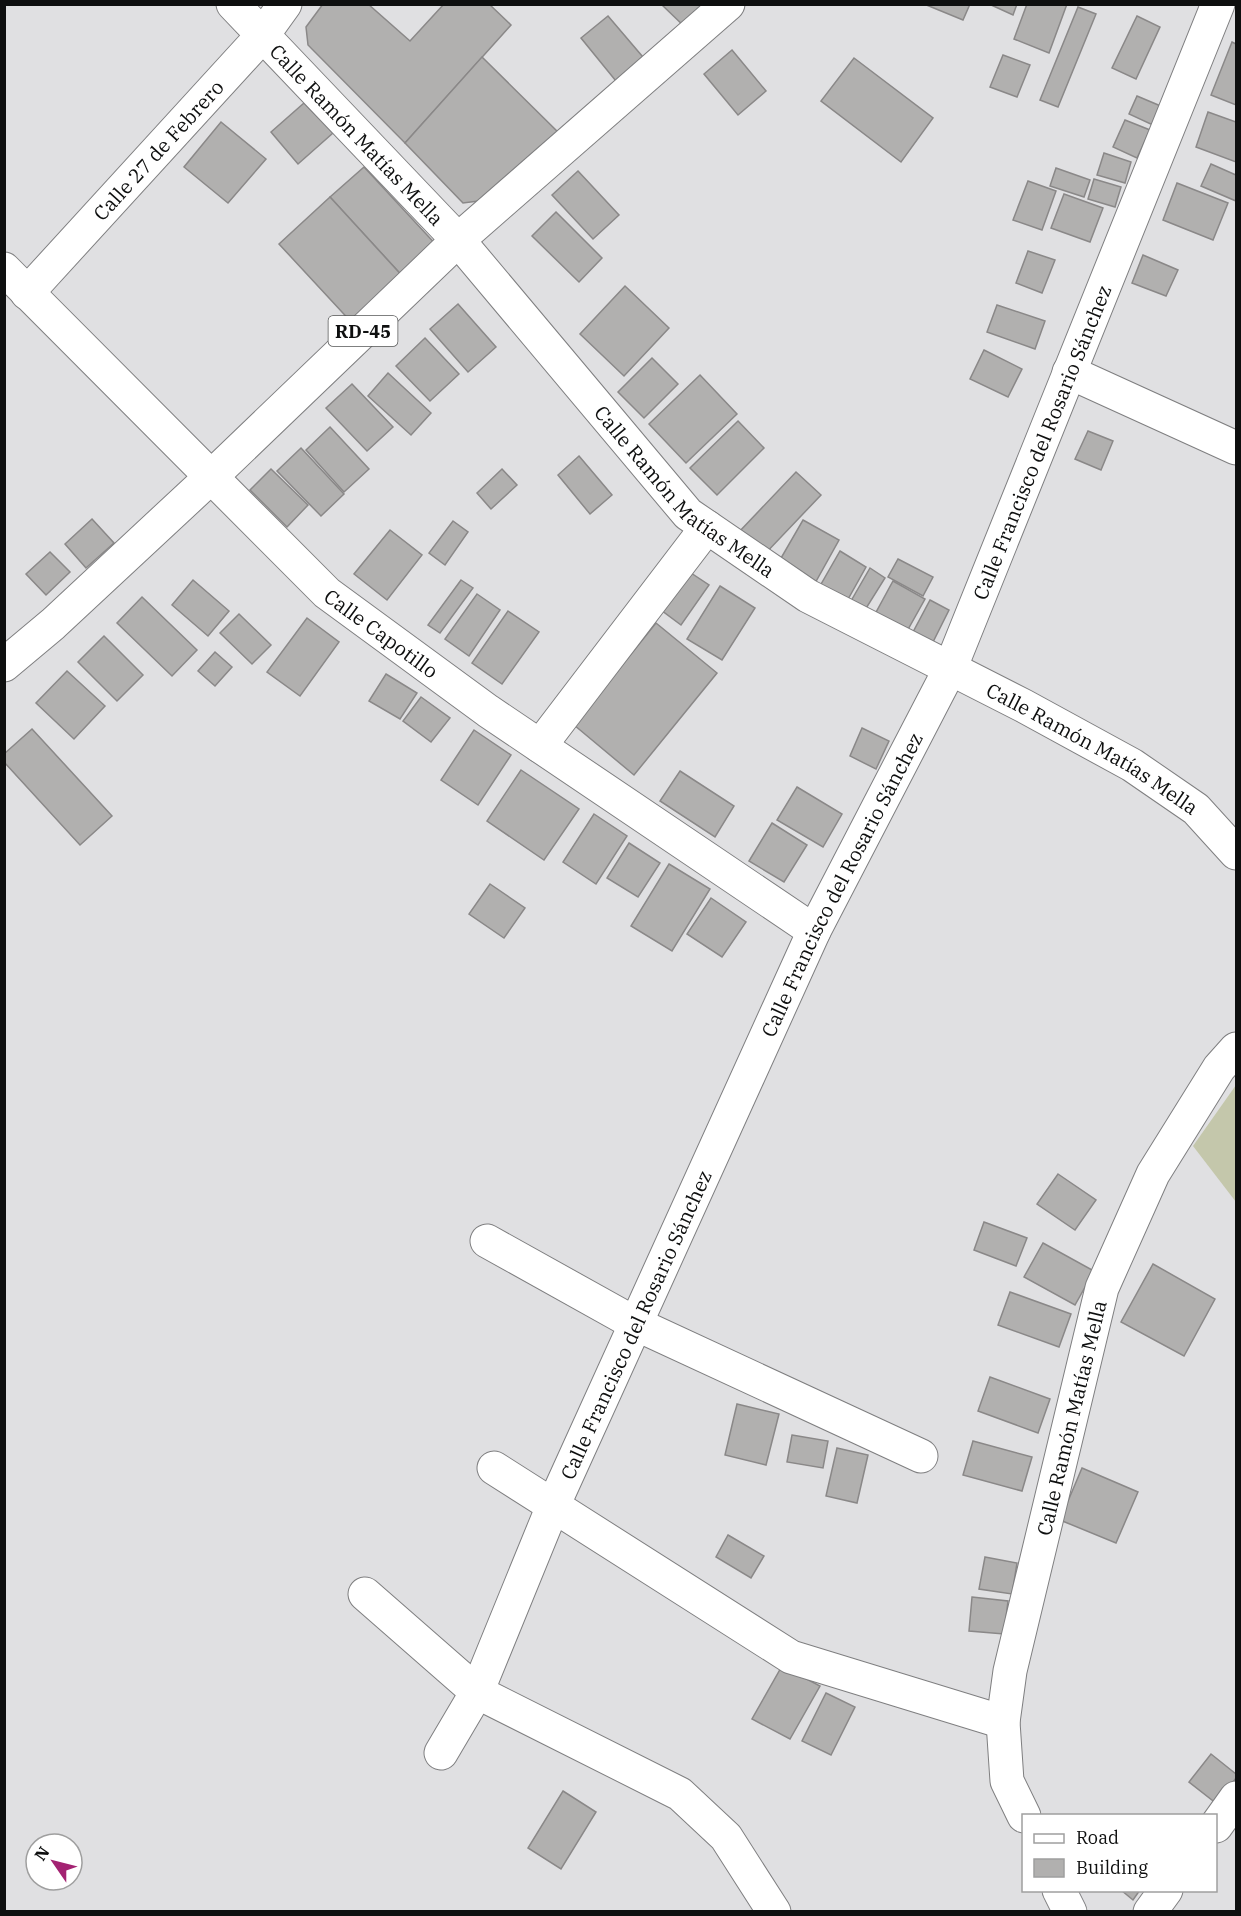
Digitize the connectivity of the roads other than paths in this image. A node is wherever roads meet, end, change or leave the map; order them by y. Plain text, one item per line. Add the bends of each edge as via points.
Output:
1 (233, 4) edge
2 (285, 4) edge
3 (728, 4) edge
4 (1218, 4) edge
5 (262, 36) junction
6 (458, 240) junction
7 (4, 269) edge
8 (27, 293) junction
9 (1069, 372) junction
10 (1236, 448) edge
11 (212, 476) junction
12 (707, 527) junction
13 (4, 665) edge
14 (950, 669) junction
15 (540, 746) junction
16 (1236, 854) edge
17 (814, 932) junction
18 (1236, 1049) edge
19 (487, 1241) dead end
20 (636, 1324) junction
21 (921, 1456) dead end
22 (494, 1468) dead end
23 (553, 1506) junction
24 (365, 1594) dead end
25 (477, 1692) junction
26 (1003, 1722) junction
27 (441, 1753) dead end
28 (1236, 1798) edge
29 (1024, 1814) edge
30 (1217, 1823) edge
31 (1060, 1892) edge
32 (1164, 1892) edge
33 (774, 1911) edge
34 (1070, 1911) edge
35 (1150, 1911) edge

1 - 5 street, Calle Ramón Matías Mella
2 - 5 street, Calle 27 de Febrero
3 - 6 street, RD-45
4 - 9 street, Calle Francisco del Rosario Sánchez
5 - 6 street, Calle Ramón Matías Mella
5 - 8 street, Calle 27 de Febrero
6 - 11 street, RD-45
6 - 12 street, Calle Ramón Matías Mella via 688,513
7 - 8 street, Calle Capotillo
8 - 11 street, Calle Capotillo
9 - 10 street
9 - 14 street, Calle Francisco del Rosario Sánchez
11 - 13 street, RD-45
11 - 15 street, Calle Capotillo via 327,593
12 - 14 street, Calle Ramón Matías Mella via 808,596
12 - 15 street
14 - 16 street, Calle Ramón Matías Mella via 1132,765 1196,809
14 - 17 street, Calle Francisco del Rosario Sánchez
15 - 17 street, Calle Capotillo
17 - 20 street, Calle Francisco del Rosario Sánchez
18 - 26 street, Calle Ramón Matías Mella via 1219,1068 1153,1174 1102,1288 1010,1671
19 - 20 street
20 - 21 street
20 - 23 street, Calle Francisco del Rosario Sánchez
22 - 23 street
23 - 25 street, Calle Francisco del Rosario Sánchez
23 - 26 street via 791,1657
24 - 25 street
25 - 27 street, Calle Francisco del Rosario Sánchez
25 - 33 street via 681,1794 726,1837
26 - 29 street, Calle Ramón Matías Mella via 1007,1781
28 - 30 street
31 - 34 street
32 - 35 street

